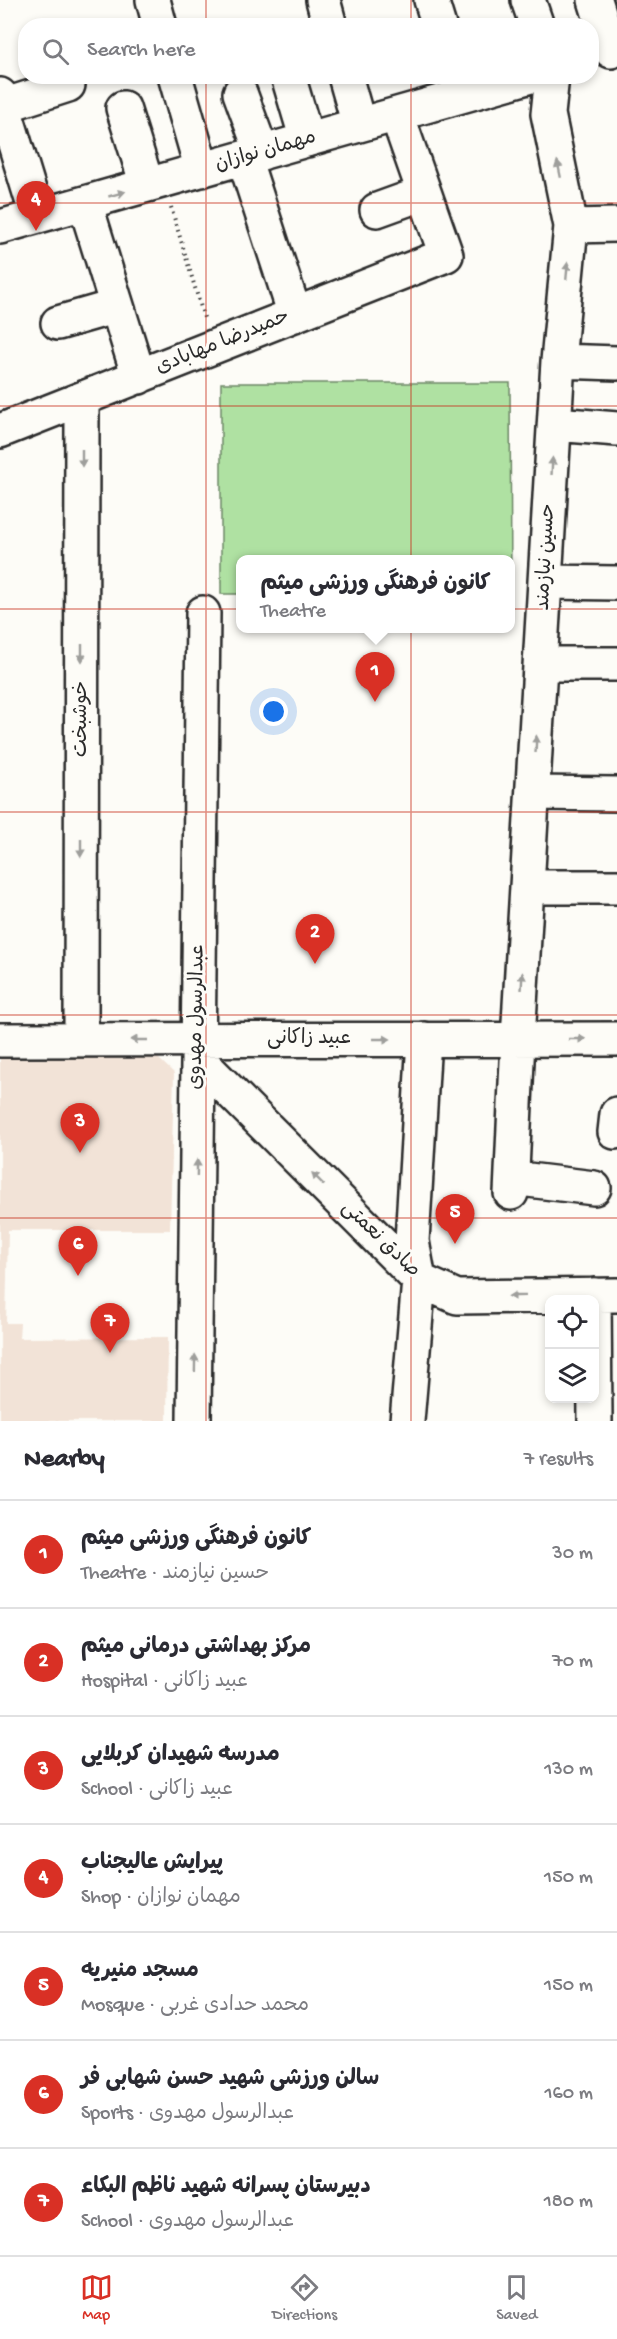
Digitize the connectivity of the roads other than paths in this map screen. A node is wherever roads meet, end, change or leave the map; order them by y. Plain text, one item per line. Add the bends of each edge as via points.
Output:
1 (153, 0) edge
2 (323, 0) edge
3 (431, 0) edge
4 (528, 0) edge
5 (595, 0) edge
6 (158, 18) edge
7 (328, 18) edge
8 (437, 18) edge
9 (534, 18) edge
10 (599, 18) edge
11 (599, 19) edge
12 (606, 53) edge
13 (177, 84) edge
14 (290, 84) edge
15 (347, 84) edge
16 (551, 84) edge
17 (68, 85) dead end
18 (460, 86) edge
19 (240, 93) dead end
20 (2, 101) edge
21 (123, 108) dead end
22 (397, 115) junction
23 (359, 125) junction
24 (307, 140) junction
25 (253, 155) junction
26 (202, 170) junction
27 (155, 183) junction
28 (424, 193) junction
29 (85, 203) junction
30 (377, 210) dead end
31 (37, 216) junction
32 (617, 225) edge
33 (571, 226) junction
34 (0, 227) edge
35 (117, 306) junction
36 (295, 315) junction
37 (58, 323) dead end
38 (558, 361) junction
39 (617, 363) edge
40 (139, 377) junction
41 (82, 399) junction
42 (555, 424) junction
43 (1, 428) edge
44 (617, 429) edge
45 (546, 582) junction
46 (617, 583) edge
47 (203, 613) dead end
48 (541, 664) junction
49 (617, 664) edge
50 (533, 793) junction
51 (617, 794) edge
52 (527, 887) junction
53 (617, 887) edge
54 (424, 1039) junction
55 (518, 1039) junction
56 (617, 1039) edge
57 (0, 1040) edge
58 (81, 1040) junction
59 (198, 1049) junction
60 (594, 1188) dead end
61 (418, 1280) junction
62 (606, 1295) edge
63 (194, 1421) edge
64 (407, 1421) edge
65 (595, 1421) edge

1 - 6 street
2 - 7 street
3 - 8 street
4 - 9 street
5 - 10 street
11 - 12 street
13 - 26 street
14 - 24 street
15 - 23 street
33 -> 16 street, حسین نیازمند via 548,114
17 - 20 street
18 - 22 street, مهمان نوازان
19 - 25 street
20 - 31 street
21 - 27 street
22 - 23 street, مهمان نوازان
22 - 28 street
23 - 24 street, مهمان نوازان
24 - 25 street, مهمان نوازان
25 - 26 street, مهمان نوازان
25 - 36 street
26 - 27 street, مهمان نوازان
29 -> 27 street, مهمان نوازان
28 - 30 street
28 - 36 street, حمیدرضا مهابادی via 446,255
29 - 31 street, مهمان نوازان
29 - 35 street
31 - 34 street, مهمان نوازان
32 - 33 street
38 -> 33 street, حسین نیازمند
35 - 37 street
35 - 40 street
36 - 40 street, حمیدرضا مهابادی
38 - 39 street
38 - 42 street, حسین نیازمند
40 - 41 street, حمیدرضا مهابادی
41 - 43 street, حمیدرضا مهابادی
41 -> 58 street, خوشبخت
42 - 44 street
45 -> 42 street, حسین نیازمند
45 - 46 street
45 - 48 street, حسین نیازمند
47 - 59 street, عبدالرسول مهدوی
48 - 49 street
50 -> 48 street, حسین نیازمند
50 - 51 street
50 - 52 street, حسین نیازمند
52 - 53 street
55 -> 52 street, حسین نیازمند
54 - 55 street, عبید زاکانی
59 -> 54 street, عبید زاکانی
54 - 61 street via 412,1241
55 -> 56 street, عبید زاکانی
55 - 60 street, حسین نیازمند via 512,1186
57 - 58 street, عبید زاکانی
59 -> 58 street, عبید زاکانی
61 -> 59 street, صادق نعمتی
63 -> 59 street, عبدالرسول مهدوی
62 -> 61 street, صادق نعمتی via 457,1297
61 - 64 street
62 - 65 street

